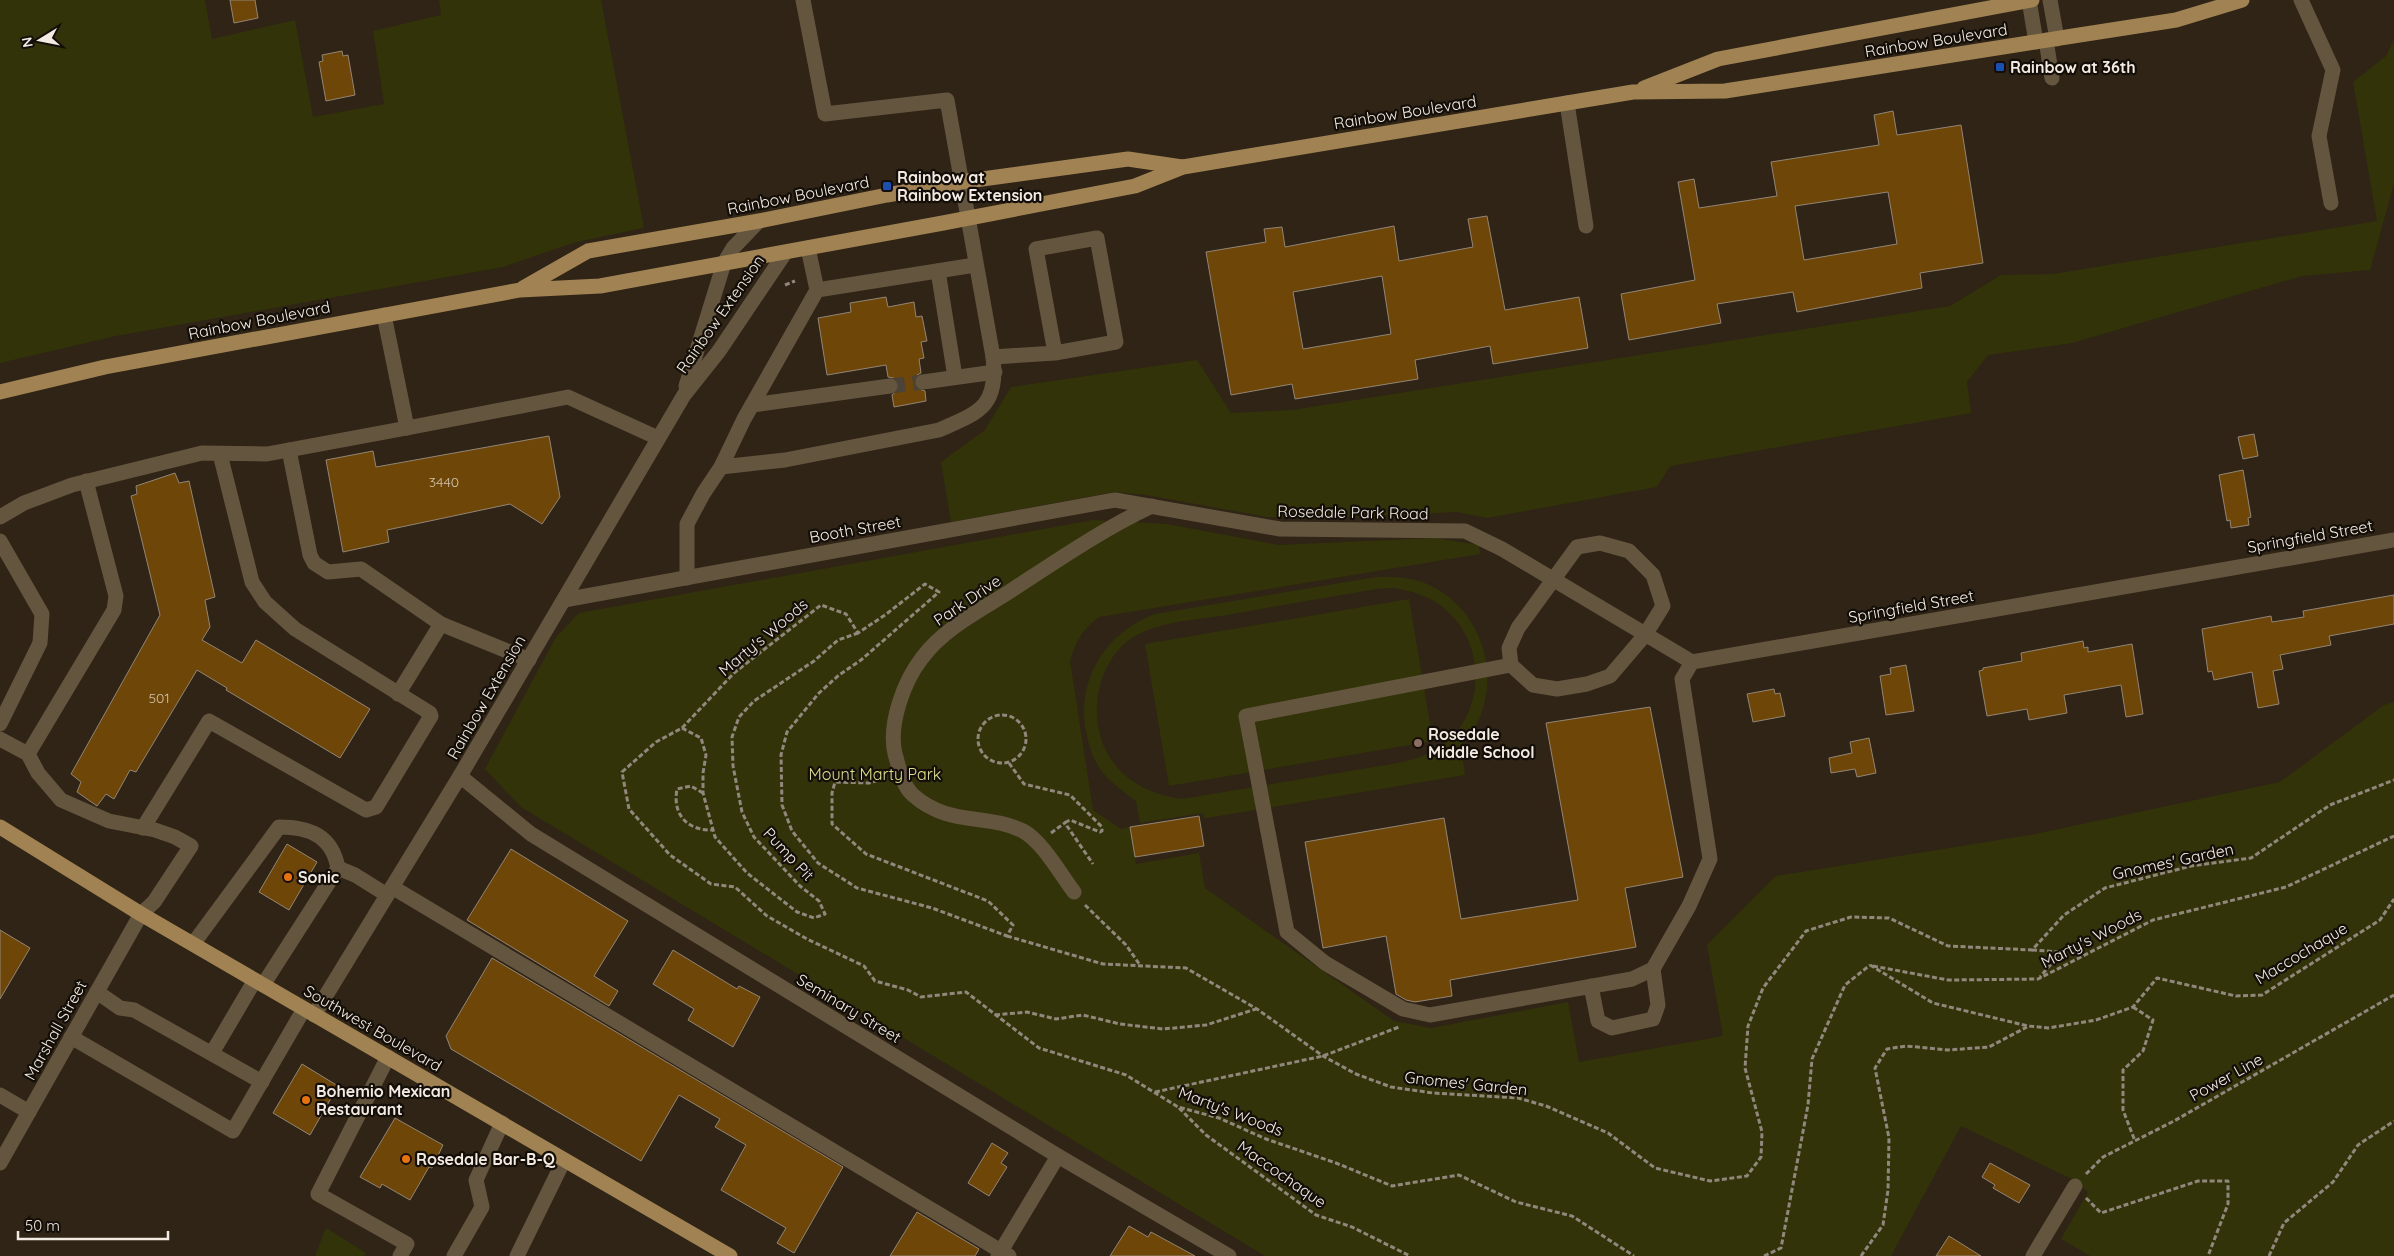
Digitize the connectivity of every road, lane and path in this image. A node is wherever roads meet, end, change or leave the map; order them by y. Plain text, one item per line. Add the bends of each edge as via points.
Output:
1 (803, 0) edge
2 (2030, 0) edge
3 (2050, 0) edge
4 (2242, 0) edge
5 (2301, 0) edge
6 (2046, 40) junction
7 (2052, 78) dead end
8 (1633, 92) junction
9 (1567, 103) junction
10 (1183, 167) junction
11 (960, 182) junction
12 (2331, 203) dead end
13 (967, 218) junction
14 (759, 222) junction
15 (1586, 226) dead end
16 (808, 248) junction
17 (785, 253) junction
18 (724, 264) junction
19 (976, 265) junction
20 (938, 271) junction
21 (520, 290) junction
22 (817, 290) junction
23 (384, 315) junction
24 (1055, 353) junction
25 (994, 364) junction
26 (955, 377) junction
27 (923, 382) tunnel mouth
28 (890, 386) tunnel mouth
29 (2, 393) edge
30 (684, 395) junction
31 (752, 405) junction
32 (407, 428) junction
33 (658, 438) junction
34 (289, 450) junction
35 (220, 454) junction
36 (721, 467) junction
37 (86, 481) junction
38 (1152, 506) junction
39 (0, 517) edge
40 (2394, 540) edge
41 (0, 541) edge
42 (687, 578) junction
43 (1554, 580) junction
44 (564, 600) junction
45 (441, 624) junction
46 (858, 633) junction
47 (1646, 635) junction
48 (528, 660) junction
49 (1692, 662) junction
50 (1511, 665) junction
51 (398, 694) junction
52 (0, 724) edge
53 (682, 728) junction
54 (0, 739) edge
55 (28, 754) junction
56 (1009, 763) junction
57 (900, 774) junction
58 (460, 776) junction
59 (2394, 780) edge
60 (703, 793) junction
61 (0, 827) edge
62 (143, 828) junction
63 (713, 830) junction
64 (2394, 836) edge
65 (1092, 864) dead end
66 (338, 868) junction
67 (390, 891) junction
68 (1074, 892) joint
69 (2394, 899) edge
70 (141, 914) junction
71 (1007, 936) junction
72 (192, 944) junction
73 (2032, 950) junction
74 (1870, 965) junction
75 (1140, 966) junction
76 (1653, 969) junction
77 (2038, 979) junction
78 (259, 982) junction
79 (1591, 986) junction
80 (96, 992) junction
81 (2394, 995) edge
82 (2133, 1007) junction
83 (1257, 1009) junction
84 (309, 1012) junction
85 (995, 1015) junction
86 (1403, 1025) dead end
87 (2028, 1026) junction
88 (71, 1037) junction
89 (212, 1053) junction
90 (1323, 1056) junction
91 (388, 1057) junction
92 (262, 1082) junction
93 (1154, 1092) junction
94 (0, 1095) edge
95 (1178, 1107) junction
96 (28, 1112) junction
97 (2394, 1121) edge
98 (502, 1123) junction
99 (2135, 1141) junction
100 (1058, 1156) junction
101 (564, 1160) junction
102 (0, 1163) edge
103 (2075, 1186) junction
104 (1002, 1254) edge
105 (400, 1256) edge
106 (454, 1256) edge
107 (517, 1256) edge
108 (730, 1256) edge
109 (1229, 1256) edge
110 (1410, 1256) edge
111 (1634, 1256) edge
112 (1764, 1256) edge
113 (1861, 1256) edge
114 (2033, 1256) edge
115 (2208, 1256) edge
116 (2269, 1256) edge

1 - 11 street via 825,114 947,100
2 - 6 street
2 - 8 main road, Rainbow Boulevard via 1718,59
3 - 6 street
4 - 6 main road, Rainbow Boulevard via 2176,20
5 - 12 street via 2332,70 2320,136
6 - 7 street
6 - 8 main road, Rainbow Boulevard via 1725,91
8 - 9 main road, Rainbow Boulevard
9 - 10 main road, Rainbow Boulevard
9 - 15 street
10 - 11 main road, Rainbow Boulevard via 1128,159
10 - 13 main road, Rainbow Boulevard via 1135,186
11 - 13 street
11 - 14 main road, Rainbow Boulevard via 841,203
13 - 16 main road, Rainbow Boulevard
13 - 19 street
14 - 18 street, Rainbow Extension via 733,248
14 - 21 main road, Rainbow Boulevard via 588,251
16 - 17 main road, Rainbow Boulevard
16 - 22 street
17 - 18 main road, Rainbow Boulevard
17 - 30 street, Rainbow Extension via 720,351
18 - 21 main road, Rainbow Boulevard via 600,286
18 - 30 street, Rainbow Extension
19 - 20 street
19 - 25 street
20 - 22 street
20 - 26 street
21 - 23 main road, Rainbow Boulevard
22 - 31 street
23 - 29 main road, Rainbow Boulevard via 105,367
23 - 32 street
24 - 24 street via 1036,249 1097,238 1116,342
24 - 25 street
25 - 26 street
25 - 36 street via 993,387 985,406 939,430 785,460
26 - 27 street
28 - 31 street
30 - 33 street, Rainbow Extension
31 - 36 street
32 - 33 street via 568,397
32 - 34 street
33 - 44 street, Rainbow Extension
34 - 35 street via 267,454
34 - 45 street via 314,563 328,572 361,569
35 - 37 street via 202,453
35 - 51 street via 252,582 265,602 295,629
36 - 42 street via 687,524
37 - 39 street via 24,503
37 - 55 street via 116,596 114,610
38 - 42 street, Booth Street via 1115,500
38 - 43 street, Rosedale Park Road via 1280,529 1465,531
38 - 57 street, Park Drive via 1117,523 947,632 922,658 899,701 893,744
40 - 49 street, Springfield Street
41 - 52 street via 42,614 40,643
42 - 44 street, Booth Street
43 - 47 street
43 - 47 street via 1577,547 1600,543 1629,551 1653,575 1663,606
43 - 50 street via 1518,628 1509,648
44 - 48 street, Rainbow Extension
45 - 48 street
45 - 51 street
46 - 53 path, Marty's Woods via 846,614 821,605 734,673
46 - 63 path, Pump Pit via 838,640 814,661 754,701 739,717 732,737 742,812 754,837 800,886 819,901 825,914 814,918 797,912 747,873 715,838
46 - 71 path via 925,584 939,592 819,693 787,732 781,755 782,805 792,831 818,863 857,888 932,908
47 - 49 street
47 - 50 street via 1610,676 1587,684 1557,689 1533,685
48 - 58 street, Rainbow Extension
49 - 76 street via 1682,679 1710,860 1689,906
50 - 79 street via 1246,716 1287,932 1325,963 1402,1009 1430,1015
51 - 62 street via 431,716 376,807 366,810 209,721
53 - 60 path, Pump Pit via 701,738 706,755
53 - 85 path, Marty's Woods via 656,742 622,772 630,809 670,855 711,884 735,887 767,916 807,939 864,966 875,981 921,997 966,992
54 - 55 street
55 - 62 street via 38,773 61,800 109,821
56 - 56 path via 993,761 980,751 979,729 985,720 995,715 1006,714 1016,719 1025,732 1025,748 1018,758
56 - 65 path via 1024,784 1070,795 1102,827 1100,832 1070,820 1066,822
57 - 68 street, Park Drive via 912,794 930,807 955,817 1022,831 1033,839
57 - 71 path via 869,783 835,782 832,824 866,854 988,902 1013,925
58 - 67 street, Rainbow Extension
58 - 100 street, Seminary Street via 531,834
59 - 73 path, Gnomes' Garden via 2330,805 2251,858 2191,866 2105,888 2064,915
60 - 63 path, Pump Pit
60 - 63 path via 691,786 677,789 675,802 684,821 699,831
61 - 70 main road, Southwest Boulevard
62 - 70 street, Marshall Street via 175,837 191,846 154,902
64 - 77 path, Marty's Woods via 2286,886 2153,920
66 - 67 street
66 - 72 street via 335,853 322,838 300,827 279,827
66 - 78 street
67 - 84 street, Rainbow Extension
67 - 104 street
68 - 75 path via 1126,946
69 - 82 path, Maccochaque via 2380,920 2262,995 2236,996 2157,978
70 - 72 main road, Southwest Boulevard
70 - 80 street, Marshall Street
71 - 75 path, Gnomes' Garden via 1103,964
72 - 78 main road, Southwest Boulevard
73 - 77 path via 2061,952
73 - 90 path, Gnomes' Garden via 1948,946 1889,918 1851,917 1806,931 1763,988 1748,1026 1745,1068 1762,1132 1761,1156 1747,1176 1728,1179 1710,1181 1655,1168 1608,1133 1546,1106 1518,1098 1391,1087 1356,1074
74 - 77 path, Marty's Woods via 1948,980
74 - 87 path via 1933,1003
74 - 112 path via 1845,985 1812,1059 1808,1105 1781,1248
75 - 83 path, Gnomes' Garden via 1186,968
76 - 79 street via 1632,979
76 - 79 street via 1658,1005 1653,1019 1612,1028 1598,1021
78 - 84 main road, Southwest Boulevard
78 - 89 street
80 - 88 street, Marshall Street
80 - 89 street via 120,1008 134,1010
81 - 99 path, Power Line
82 - 87 path via 2096,1020 2048,1028
82 - 99 path via 2153,1020 2144,1051 2124,1070 2124,1110
83 - 85 path via 1206,1025 1163,1029 1083,1015 1056,1018 1027,1012
83 - 90 path, Gnomes' Garden
84 - 91 main road, Southwest Boulevard
84 - 92 street, Rainbow Extension
85 - 93 path, Marty's Woods via 1039,1048 1126,1075
86 - 90 path
87 - 113 path via 1988,1046 1948,1050 1906,1046 1887,1049 1875,1068 1889,1138 1888,1190 1883,1225
88 - 92 street, Rainbow Extension via 233,1131
88 - 96 street, Marshall Street
89 - 92 street
90 - 93 path
91 - 98 main road, Southwest Boulevard
91 - 105 street via 318,1194 407,1244
93 - 95 path, Marty's Woods
94 - 96 street
95 - 110 path, Maccochaque via 1206,1135 1316,1215 1352,1227
95 - 111 path, Marty's Woods via 1219,1118 1392,1186 1459,1175 1516,1202 1572,1216
96 - 102 street, Marshall Street
97 - 116 path via 2358,1145 2333,1182 2284,1222
98 - 101 main road, Southwest Boulevard
98 - 106 street via 476,1180 482,1207
99 - 103 path, Power Line via 2103,1157
100 - 104 street
100 - 109 street, Seminary Street
101 - 107 street
101 - 108 main road, Southwest Boulevard
103 - 114 street
103 - 115 path via 2101,1212 2198,1181 2228,1181 2228,1204

